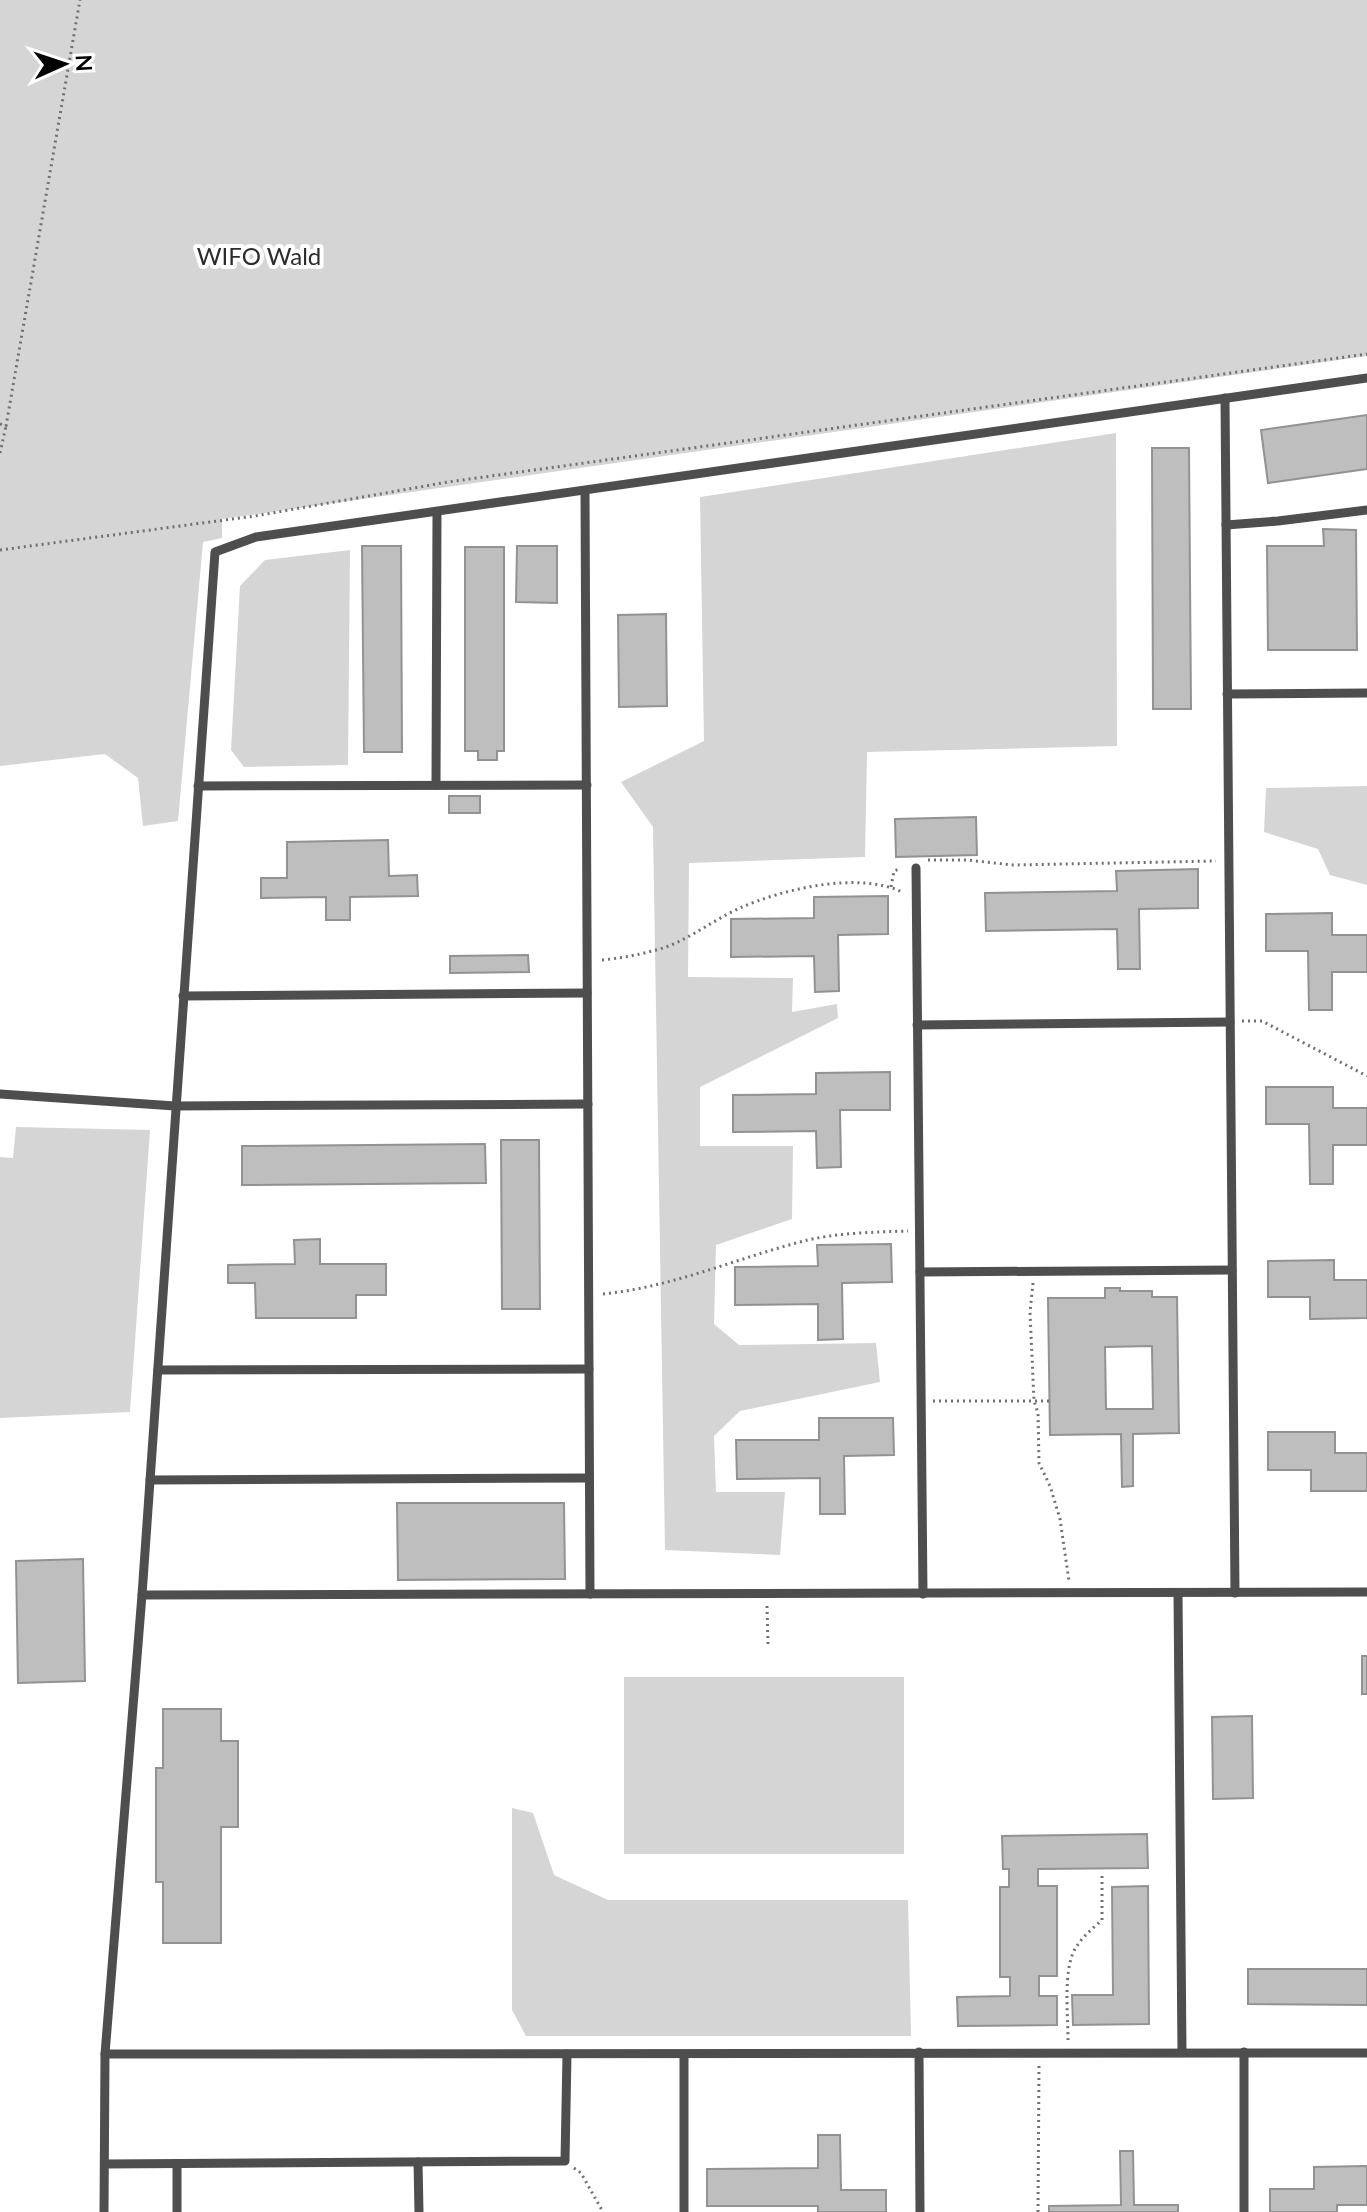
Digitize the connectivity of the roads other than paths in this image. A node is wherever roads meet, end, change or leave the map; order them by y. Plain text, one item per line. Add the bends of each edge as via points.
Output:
1 (1367, 378) edge
2 (1225, 398) junction
3 (585, 491) junction
4 (1367, 510) edge
5 (437, 512) junction
6 (1226, 525) junction
7 (1367, 693) edge
8 (1227, 694) junction
9 (436, 785) junction
10 (587, 785) junction
11 (198, 786) junction
12 (920, 864) road end
13 (587, 993) junction
14 (183, 996) junction
15 (1230, 1022) junction
16 (917, 1025) junction
17 (0, 1094) edge
18 (588, 1104) junction
19 (175, 1106) junction
20 (1232, 1270) junction
21 (920, 1272) junction
22 (589, 1369) junction
23 (158, 1370) junction
24 (589, 1478) junction
25 (150, 1480) junction
26 (1367, 1592) edge
27 (1178, 1593) junction
28 (1235, 1593) junction
29 (590, 1594) junction
30 (923, 1594) junction
31 (142, 1595) junction
32 (919, 2052) junction
33 (1182, 2052) junction
34 (1244, 2052) junction
35 (1367, 2053) edge
36 (105, 2054) junction
37 (567, 2054) junction
38 (684, 2055) junction
39 (418, 2162) junction
40 (105, 2164) junction
41 (177, 2164) junction
42 (104, 2212) edge
43 (177, 2212) edge
44 (419, 2212) edge
45 (684, 2212) edge
46 (920, 2212) edge
47 (1244, 2212) edge

1 - 2 lane
2 - 3 lane
2 - 6 lane
3 - 5 lane
3 - 10 lane
4 - 6 lane
5 - 9 lane
5 - 11 lane via 256,537 215,552
6 - 8 lane
7 - 8 lane
8 - 15 lane
9 - 10 lane
9 - 11 lane
10 - 13 lane
11 - 14 lane
12 - 16 lane
13 - 14 lane
13 - 18 lane
14 - 19 lane
15 - 16 lane
15 - 20 lane
16 - 21 lane
17 - 19 lane
18 - 19 lane
18 - 22 lane
19 - 23 lane
20 - 21 lane
20 - 28 lane
21 - 30 lane
22 - 23 lane
22 - 24 lane
23 - 25 lane
24 - 25 lane
24 - 29 lane
25 - 31 lane
26 - 28 lane
27 - 28 lane
27 - 30 lane
27 - 33 lane
29 - 30 lane
29 - 31 lane
31 - 36 lane
32 - 33 lane
32 - 38 lane
32 - 46 lane
33 - 34 lane
34 - 35 lane
34 - 47 lane
36 - 37 lane
36 - 40 lane
37 - 38 lane
37 - 39 lane via 565,2161
38 - 45 lane
39 - 41 lane
39 - 44 lane
40 - 41 lane
40 - 42 lane
41 - 43 lane

